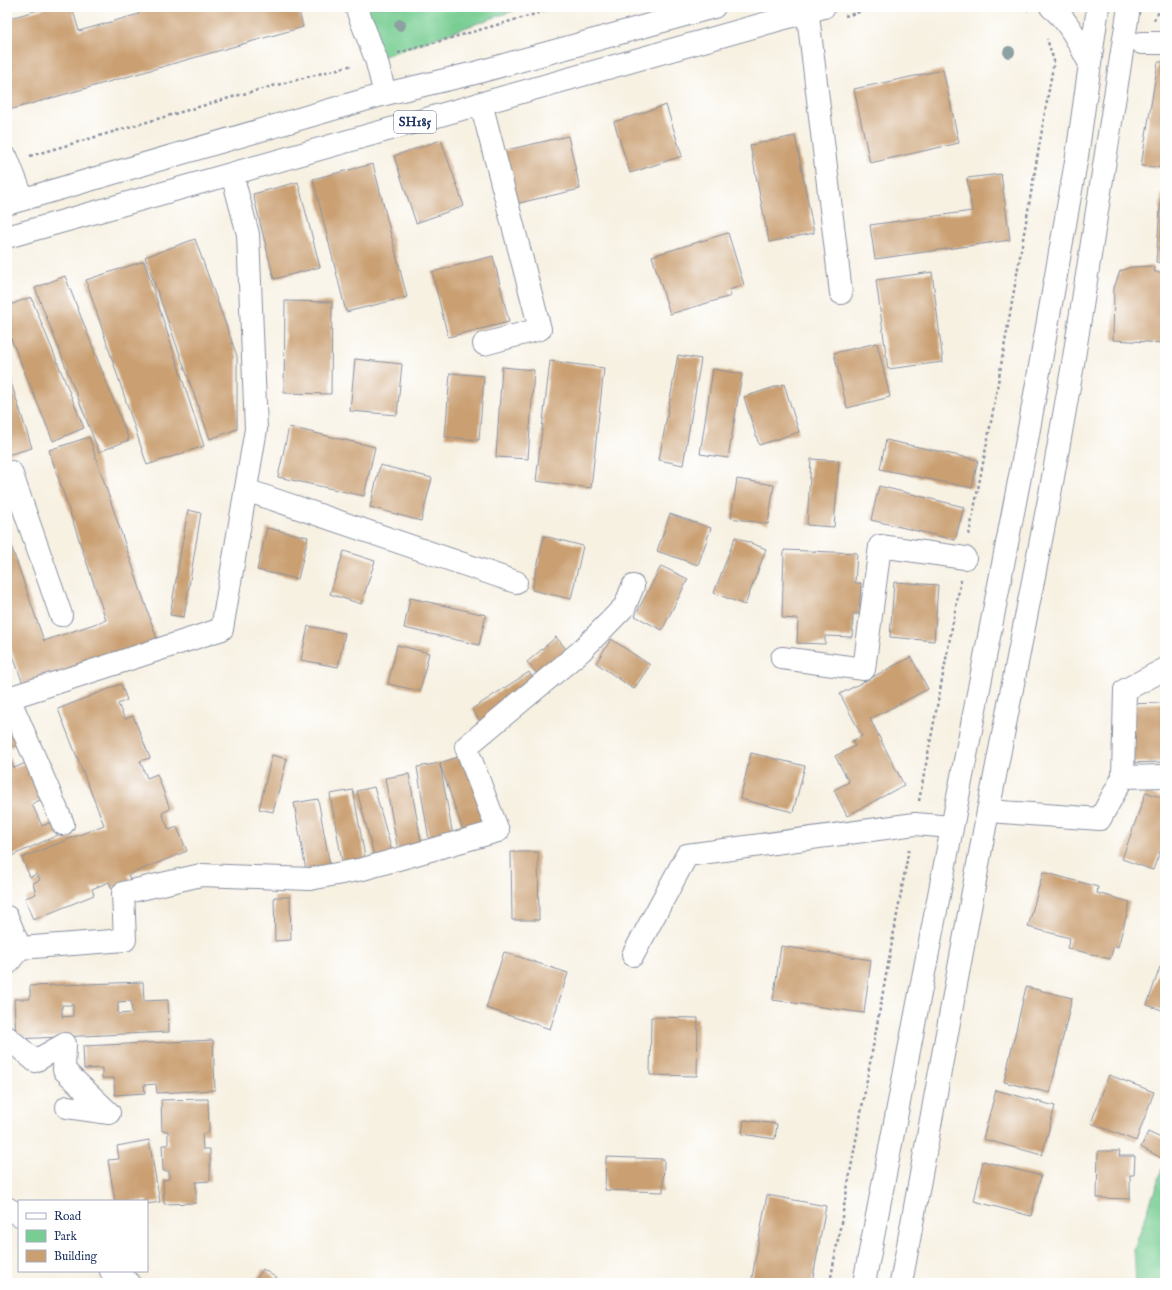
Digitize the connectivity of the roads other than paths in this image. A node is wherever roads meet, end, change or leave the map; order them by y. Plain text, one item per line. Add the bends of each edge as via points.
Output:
1 (356, 7) edge
2 (714, 7) edge
3 (1051, 7) edge
4 (1098, 7) edge
5 (1129, 7) edge
6 (1138, 7) edge
7 (813, 8) edge
8 (1142, 43) dead end
9 (1165, 43) edge
10 (1122, 52) junction
11 (1090, 64) junction
12 (385, 94) junction
13 (481, 103) junction
14 (8, 160) edge
15 (232, 174) junction
16 (15, 201) edge
17 (7, 237) edge
18 (840, 293) dead end
19 (484, 344) dead end
20 (7, 473) edge
21 (246, 490) junction
22 (965, 558) road end
23 (516, 582) dead end
24 (633, 586) dead end
25 (61, 615) dead end
26 (782, 658) dead end
27 (1165, 668) edge
28 (1165, 776) edge
29 (1123, 777) junction
30 (986, 821) junction
31 (62, 824) dead end
32 (952, 827) junction
33 (7, 917) edge
34 (633, 955) dead end
35 (14, 956) edge
36 (7, 1037) edge
37 (67, 1108) dead end
38 (7, 1208) edge
39 (18, 1214) edge
40 (112, 1272) edge
41 (129, 1283) edge
42 (864, 1283) edge
43 (901, 1283) edge

1 - 12 main road via 376,59
2 - 12 main road, SH185 via 475,73
3 - 11 main road via 1060,14 1074,33
4 - 11 main road
5 - 10 main road
6 - 10 main road
7 - 13 main road, SH185
7 - 18 main road
8 - 9 main road
10 - 30 main road via 1052,486
11 - 32 main road via 1028,440
12 - 16 main road, SH185
13 - 15 main road, SH185
13 - 19 main road via 540,329
14 - 16 main road
15 - 17 main road, SH185
15 - 21 main road via 248,234 256,405 256,429
20 - 25 main road via 11,472
21 - 23 main road
21 - 31 main road via 222,629 9,698
22 - 26 main road via 880,546 864,669
24 - 35 main road via 625,606 581,651 466,747 498,831 363,869 310,879 201,875 123,893 125,940
27 - 29 main road via 1124,690
28 - 29 main road
29 - 30 main road via 1100,819
30 - 32 main road
30 - 43 main road
32 - 34 main road via 915,824 687,855
32 - 42 main road
33 - 35 main road
36 - 37 main road via 35,1062 65,1044 64,1070 109,1113
38 - 39 main road
40 - 41 main road

